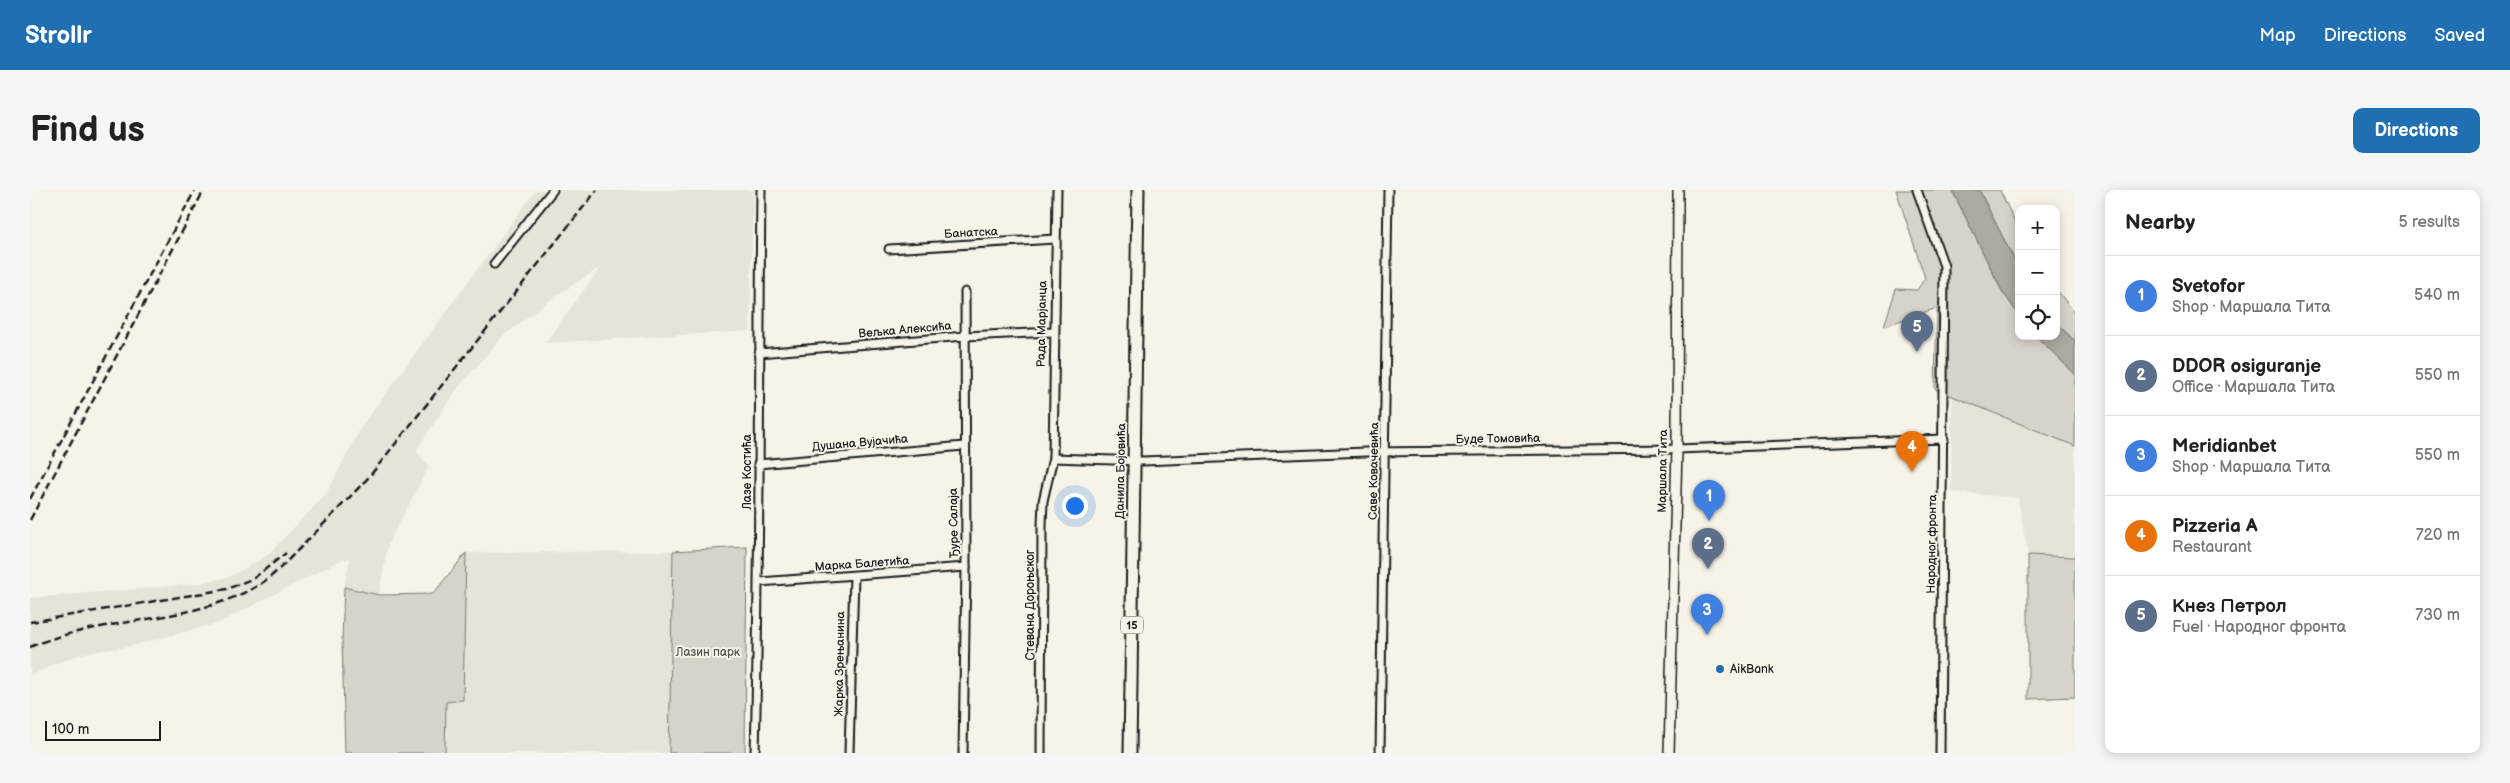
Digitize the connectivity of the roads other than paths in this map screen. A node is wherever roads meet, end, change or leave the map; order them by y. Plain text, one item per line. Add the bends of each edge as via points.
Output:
1 (553, 190) edge
2 (761, 190) edge
3 (1057, 190) edge
4 (1138, 190) edge
5 (1388, 190) edge
6 (1678, 190) edge
7 (1917, 190) edge
8 (1055, 239) junction
9 (888, 249) dead end
10 (494, 264) dead end
11 (964, 292) dead end
12 (1053, 332) junction
13 (965, 336) junction
14 (759, 353) junction
15 (1944, 439) junction
16 (964, 446) junction
17 (1676, 449) junction
18 (1386, 452) junction
19 (1053, 458) junction
20 (1134, 461) junction
21 (758, 464) junction
22 (966, 567) junction
23 (854, 576) junction
24 (760, 582) junction
25 (755, 753) edge
26 (849, 753) edge
27 (963, 753) edge
28 (1041, 753) edge
29 (1130, 753) edge
30 (1380, 753) edge
31 (1669, 753) edge
32 (1940, 753) edge

1 - 10 street
2 - 14 street, Лазе Костића
3 - 8 street, Рада Марјанца
4 - 20 main road, Данила Бојовића / 15
5 - 18 street, Саве Ковачевића
6 - 17 street, Маршала Тита
7 - 15 street, Народног фронта via 1944,266
8 - 9 street, Банатска
8 - 12 street, Рада Марјанца
11 - 13 street, Ђуре Салаја
12 - 13 street, Вељка Алексића
12 - 19 street, Рада Марјанца
13 - 14 street, Вељка Алексића
13 - 16 street, Ђуре Салаја
14 - 21 street, Лазе Костића
15 - 17 street, Буде Томовића
15 - 32 street, Народног фронта
16 - 21 street, Душана Вујачића
16 - 22 street, Ђуре Салаја
17 - 18 street, Буде Томовића
17 - 31 street, Маршала Тита
18 - 20 street, Буде Томовића
18 - 30 street, Саве Ковачевића
19 - 20 street, Буде Томовића
19 - 28 street, Стевана Дороњског via 1043,501 1042,525
20 - 29 main road, Данила Бојовића / 15
21 - 24 street, Лазе Костића
22 - 23 street, Марка Балетића
22 - 27 street, Ђуре Салаја
23 - 24 street, Марка Балетића
23 - 26 street, Жарка Зрењанина
24 - 25 street, Лазе Костића

